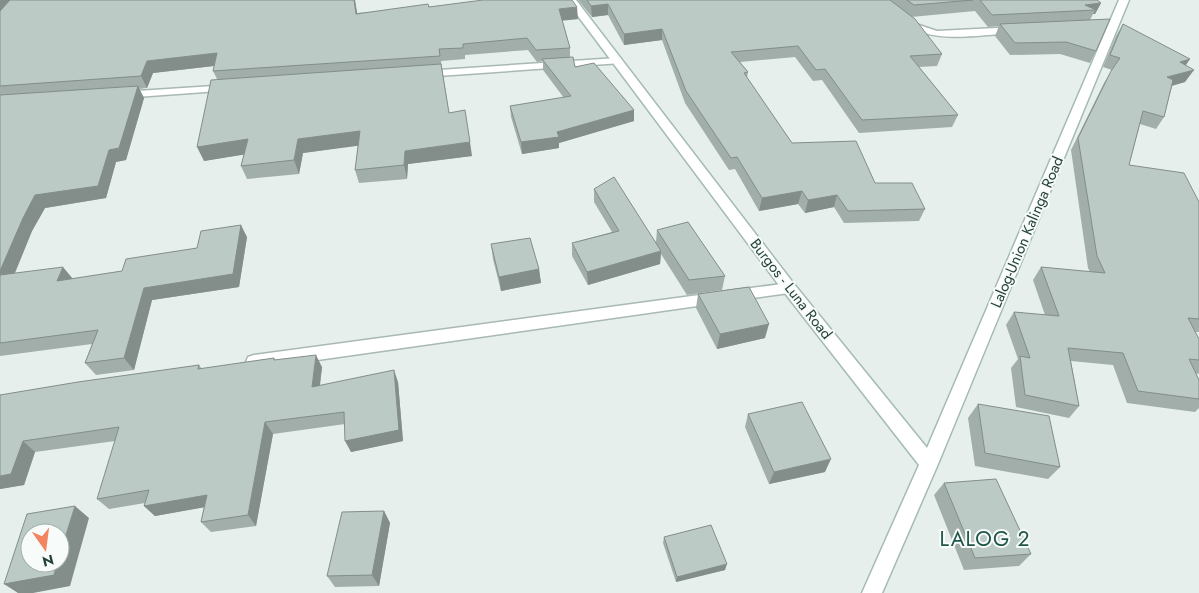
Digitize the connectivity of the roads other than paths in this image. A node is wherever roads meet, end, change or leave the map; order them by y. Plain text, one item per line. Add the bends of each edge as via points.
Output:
1 (571, 0) edge
2 (880, 0) edge
3 (1124, 0) edge
4 (1026, 29) edge
5 (617, 61) junction
6 (408, 76) edge
7 (239, 87) edge
8 (110, 96) edge
9 (789, 288) junction
10 (237, 364) edge
11 (929, 464) junction
12 (872, 593) edge

1 - 5 street, Burgos - Luna Road
2 - 4 street via 904,21 926,32
3 - 11 street, Lalog-Union Kalinga Road via 1110,25
5 - 6 street
5 - 9 street, Burgos - Luna Road
7 - 8 street
9 - 10 street
9 - 11 street, Burgos - Luna Road
11 - 12 street

